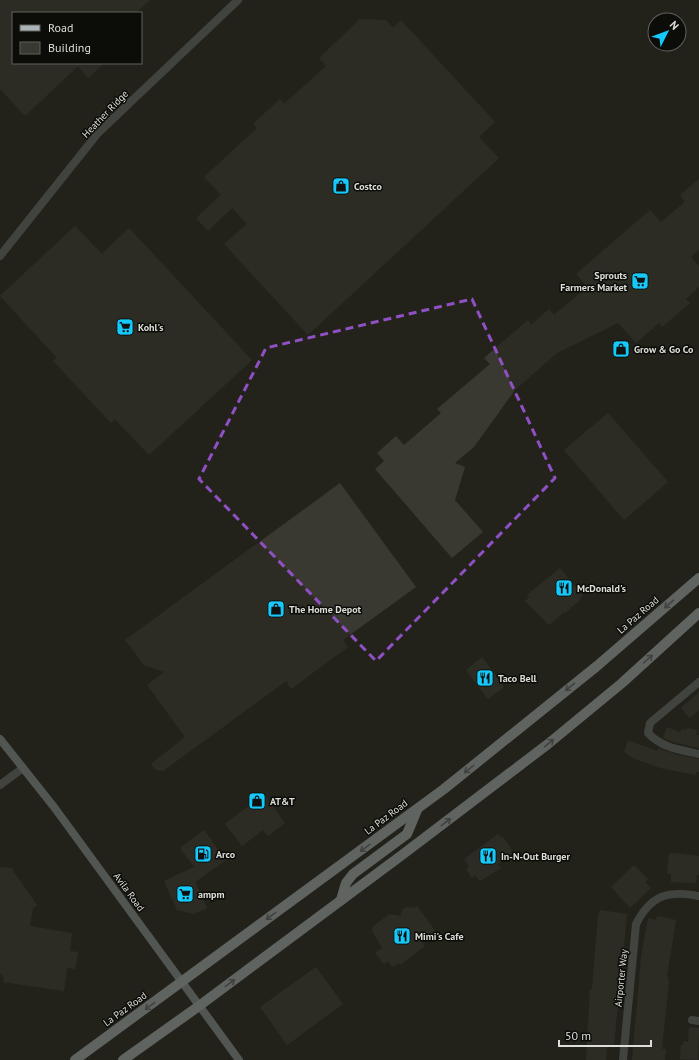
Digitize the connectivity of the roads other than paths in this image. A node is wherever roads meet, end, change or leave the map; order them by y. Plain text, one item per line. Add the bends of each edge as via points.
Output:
1 (238, 0) edge
2 (0, 256) edge
3 (699, 578) edge
4 (699, 613) edge
5 (699, 682) edge
6 (0, 739) edge
7 (699, 754) edge
8 (23, 768) junction
9 (0, 785) edge
10 (418, 808) junction
11 (699, 896) edge
12 (341, 900) junction
13 (182, 983) junction
14 (198, 1006) junction
15 (76, 1060) edge
16 (123, 1060) edge
17 (239, 1060) edge
18 (623, 1060) edge

1 - 2 street, Heather Ridge via 98,133
3 -> 10 main road, La Paz Road via 597,666
12 -> 4 main road via 548,744 622,683
5 - 7 street via 650,723 648,733 656,742
6 - 8 main road, Avila Road
8 - 9 street
8 - 13 main road, Avila Road
10 - 12 main road via 407,834 353,874 346,883
10 -> 13 main road, La Paz Road
11 - 18 street, Airporter Way via 667,894 651,902 636,924
14 -> 12 main road
13 - 14 main road, Avila Road
13 -> 15 main road, La Paz Road
14 - 16 main road
14 - 17 main road, Avila Road

